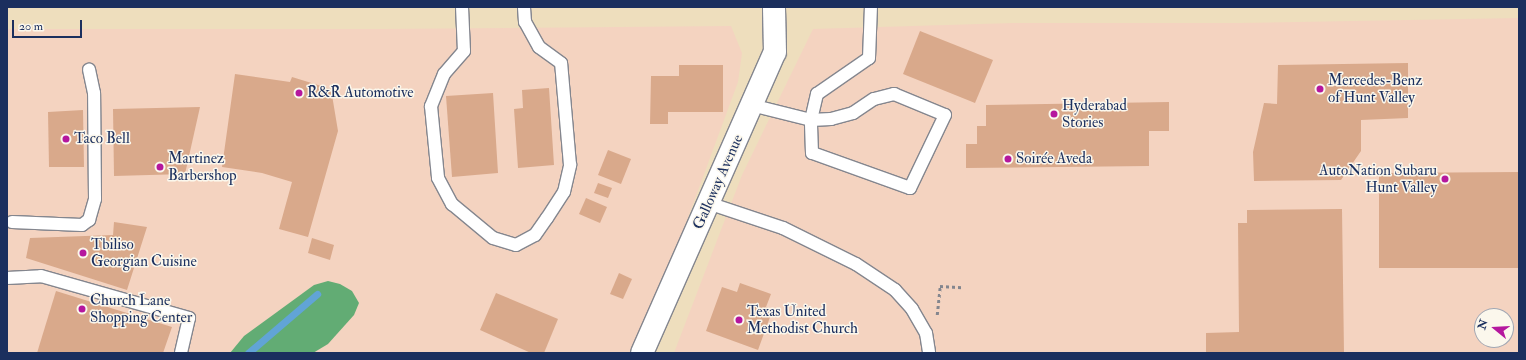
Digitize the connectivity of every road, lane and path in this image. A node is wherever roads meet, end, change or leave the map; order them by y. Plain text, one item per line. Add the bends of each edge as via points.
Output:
1 (462, 7) edge
2 (524, 7) edge
3 (774, 7) edge
4 (871, 7) edge
5 (89, 70) dead end
6 (751, 105) junction
7 (811, 120) junction
8 (708, 203) junction
9 (12, 222) dead end
10 (7, 278) edge
11 (962, 286) dead end
12 (926, 334) junction
13 (181, 353) edge
14 (642, 353) edge
15 (929, 353) edge

1 - 2 lane via 464,51 444,74 431,106 438,178 452,204 493,238 516,245 535,235 547,218 564,192 570,165 561,64 539,47 525,22
3 - 6 street, Galloway Avenue via 775,52
4 - 7 lane via 869,58 817,94
5 - 9 lane via 94,93 95,191 94,210 89,220 82,225
6 - 7 lane
6 - 8 street, Galloway Avenue
7 - 7 lane via 831,119 853,113 874,99 894,94 945,114 910,188 812,153
8 - 12 lane via 783,228 856,264 895,290 912,309
8 - 14 street, Galloway Avenue
10 - 13 lane via 41,276 189,318
11 - 12 path via 940,286 936,325
12 - 15 lane

